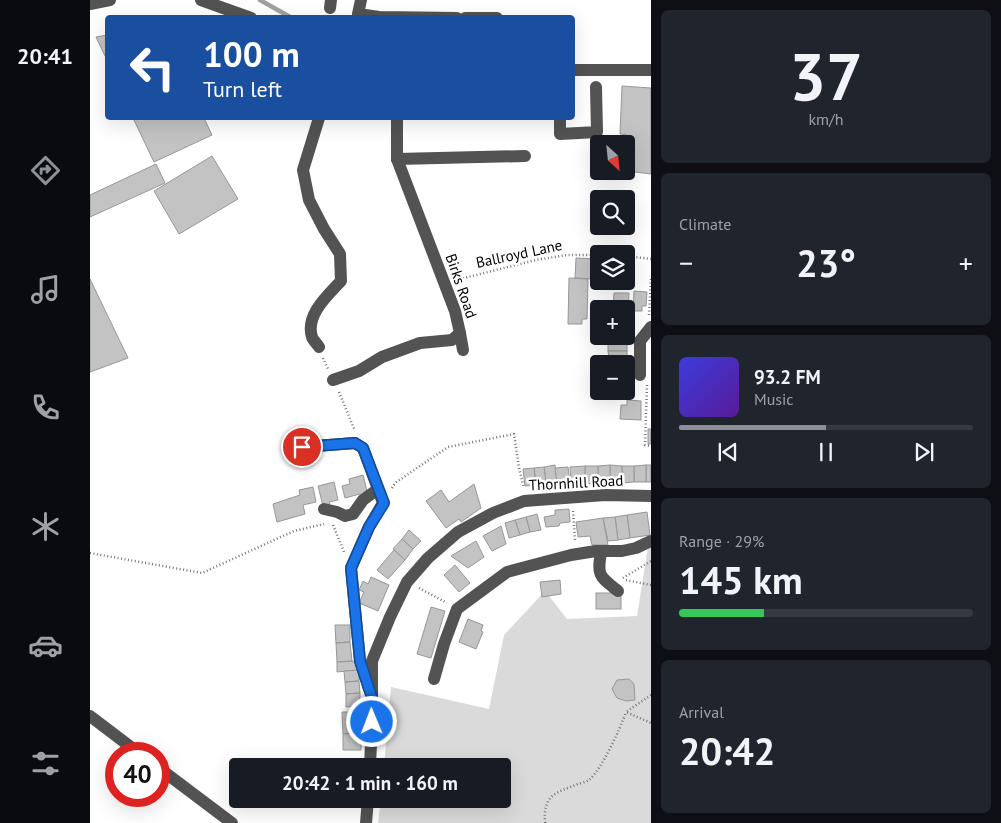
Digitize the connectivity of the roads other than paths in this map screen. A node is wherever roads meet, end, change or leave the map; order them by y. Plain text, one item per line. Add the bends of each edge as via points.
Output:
1 (110, 0) edge
2 (202, 0) edge
3 (362, 0) edge
4 (90, 4) edge
5 (243, 15) edge
6 (365, 15) edge
7 (575, 70) edge
8 (651, 70) edge
9 (596, 87) dead end
10 (318, 120) edge
11 (397, 120) edge
12 (560, 120) edge
13 (525, 156) dead end
14 (398, 159) junction
15 (651, 327) edge
16 (460, 333) junction
17 (319, 347) road end
18 (463, 350) dead end
19 (643, 378) road end
20 (333, 380) road end
21 (302, 447) dead end
22 (378, 489) junction
23 (651, 496) edge
24 (324, 509) dead end
25 (651, 541) edge
26 (601, 552) junction
27 (618, 591) dead end
28 (434, 679) dead end
29 (372, 698) junction
30 (90, 716) edge
31 (124, 742) edge
32 (370, 758) edge
33 (170, 776) edge
34 (367, 808) edge
35 (232, 823) edge
36 (366, 823) edge

1 - 4 street
2 - 5 street
3 - 6 street via 358,14
7 - 8 street
9 - 12 street via 597,132 560,134
10 - 17 street via 303,170 309,200 340,254 341,281 312,318 312,337
11 - 14 street, Birks Road
13 - 14 street
14 - 16 street, Birks Road via 445,282
15 - 19 street via 640,341
16 - 18 street
16 - 20 street, Birks Road via 452,340 420,343 382,357 359,371
21 - 22 street via 355,443 363,448
22 - 24 street via 363,500 353,514 345,516
22 - 29 street via 384,503 369,527 351,568 360,661
23 - 29 street, Thornhill Road via 605,495 528,501 493,513 458,532 407,582 372,661
25 - 26 street via 629,549
26 - 27 street via 599,572
26 - 28 street via 576,554 507,572 457,609
29 - 32 street
30 - 31 street
33 - 35 street
34 - 36 street

